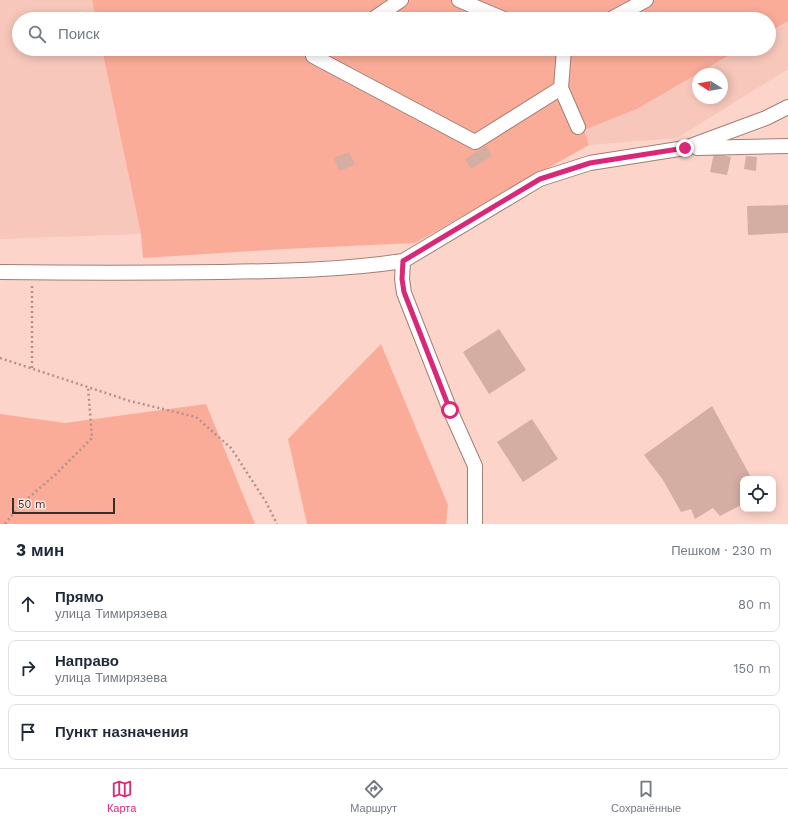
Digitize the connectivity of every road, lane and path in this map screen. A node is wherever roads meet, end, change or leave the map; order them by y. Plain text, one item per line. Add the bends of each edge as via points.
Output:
1 (401, 0) edge
2 (459, 0) edge
3 (646, 0) edge
4 (383, 12) edge
5 (487, 12) edge
6 (624, 12) edge
7 (313, 56) edge
8 (563, 56) edge
9 (561, 88) junction
10 (788, 107) edge
11 (578, 127) dead end
12 (788, 146) edge
13 (685, 148) junction
14 (403, 261) junction
15 (0, 272) edge
16 (32, 272) junction
17 (0, 358) edge
18 (32, 368) junction
19 (88, 387) junction
20 (5, 524) edge
21 (277, 524) edge
22 (475, 524) edge

1 - 4 street
2 - 5 street
3 - 6 street
7 - 9 street via 475,142
8 - 9 street
9 - 11 street
10 - 13 street via 766,118
12 - 13 street
13 - 14 street via 590,163 540,179
14 - 16 street via 378,265 268,271
14 - 22 street via 404,292 475,466
15 - 16 street
16 - 18 path
17 - 18 path
18 - 19 path
19 - 20 path via 92,438 20,505
19 - 21 path via 130,401 196,417 231,448

